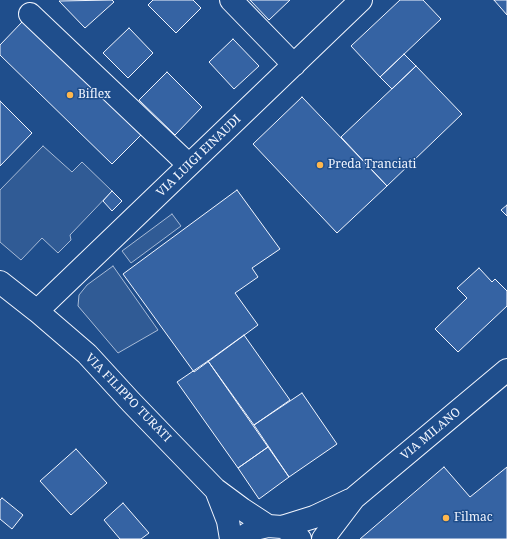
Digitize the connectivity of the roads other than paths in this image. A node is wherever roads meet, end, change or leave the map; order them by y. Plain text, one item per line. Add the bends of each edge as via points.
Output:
1 (231, 0) edge
2 (361, 0) edge
3 (30, 14) dead end
4 (294, 65) junction
5 (189, 166) junction
6 (0, 282) edge
7 (37, 311) junction
8 (507, 370) edge
9 (216, 489) junction
10 (354, 498) junction
11 (283, 531) edge
12 (231, 539) edge
13 (240, 539) edge
14 (323, 539) edge

1 - 4 street
2 - 4 street, VIA LUIGI EINAUDI
3 - 5 street
4 - 5 street, VIA LUIGI EINAUDI
5 - 7 street, VIA LUIGI EINAUDI
6 - 7 street, VIA FILIPPO TURATI
7 - 9 street, VIA FILIPPO TURATI via 87,354 130,402
8 - 10 street, VIA MILANO
9 - 11 street, VIA FILIPPO TURATI via 242,509
9 - 12 street, VIA FILIPPO TURATI via 228,521
10 - 11 street, VIA MILANO
10 - 14 street, VIA MILANO
11 - 13 street, VIA MILANO via 255,529

